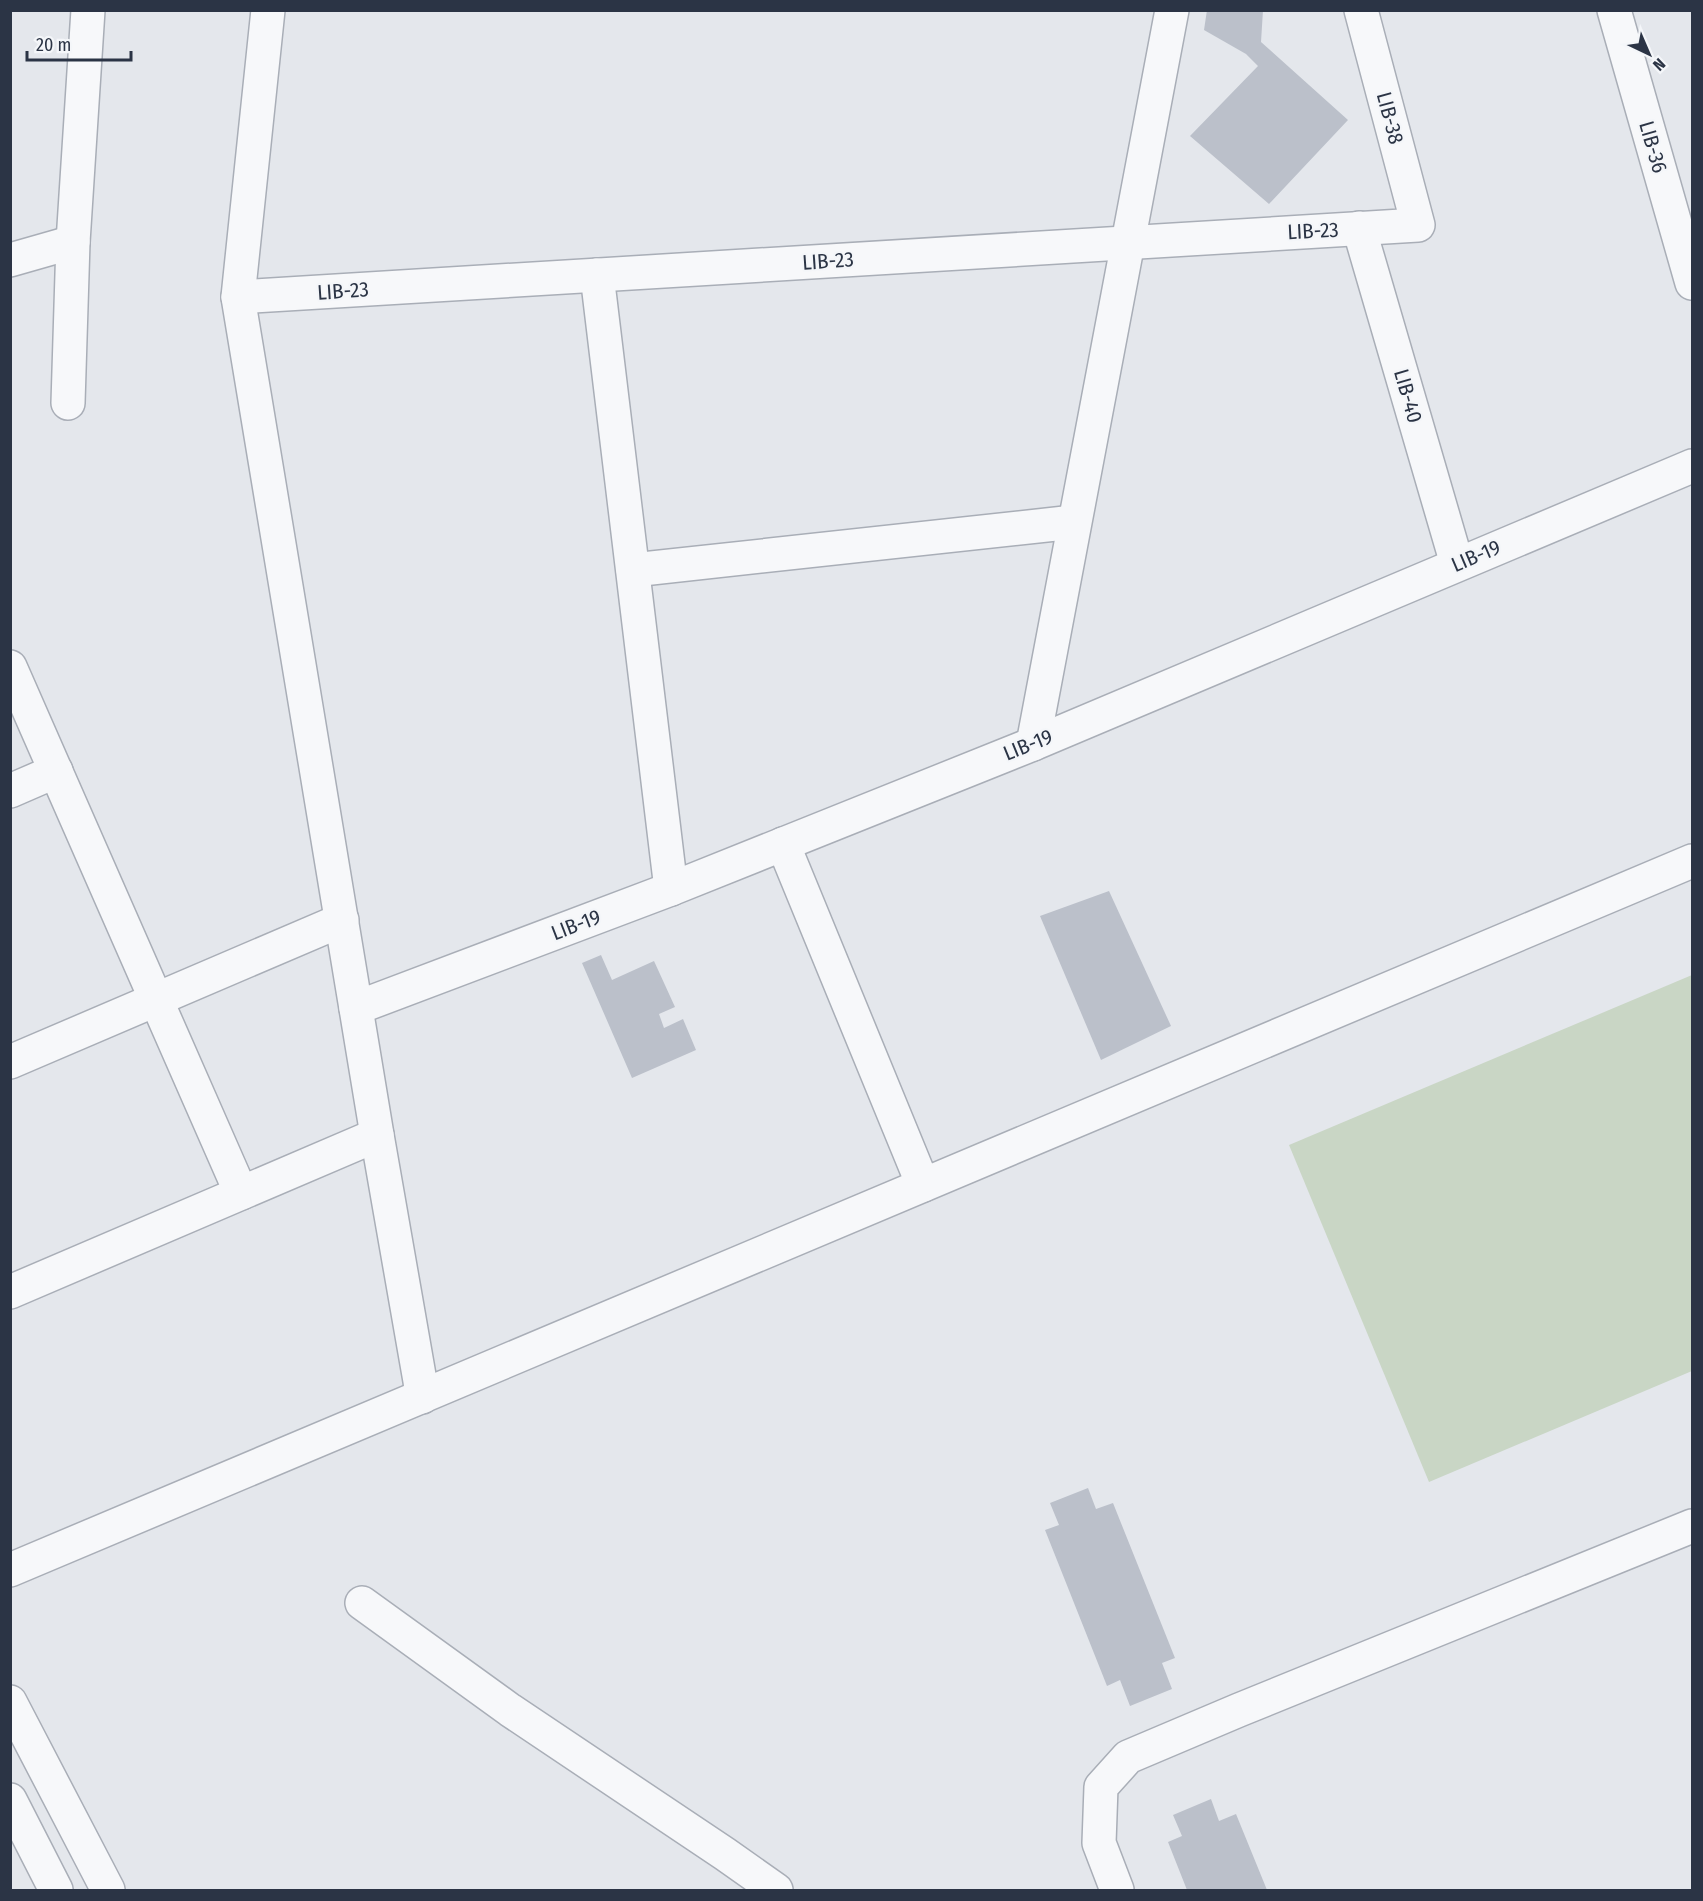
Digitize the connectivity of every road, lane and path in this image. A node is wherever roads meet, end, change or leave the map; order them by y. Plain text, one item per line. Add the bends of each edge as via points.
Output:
1 (87, 10) edge
2 (268, 10) edge
3 (1172, 10) edge
4 (1360, 10) edge
5 (1614, 10) edge
6 (1419, 225) joint
7 (1359, 228) junction
8 (73, 242) junction
9 (1127, 242) junction
10 (10, 260) edge
11 (597, 275) junction
12 (1692, 283) edge
13 (238, 297) junction
14 (68, 403) dead end
15 (1692, 465) edge
16 (1074, 522) junction
17 (1457, 564) junction
18 (633, 570) junction
19 (10, 668) edge
20 (1033, 744) junction
21 (56, 771) junction
22 (10, 791) edge
23 (783, 844) junction
24 (1692, 861) edge
25 (671, 889) junction
26 (342, 920) junction
27 (157, 999) junction
28 (356, 1008) junction
29 (10, 1062) edge
30 (378, 1135) junction
31 (923, 1185) junction
32 (241, 1193) junction
33 (10, 1292) edge
34 (422, 1397) junction
35 (1692, 1526) edge
36 (10, 1570) edge
37 (362, 1603) dead end
38 (10, 1702) edge
39 (10, 1800) edge
40 (56, 1890) edge
41 (108, 1890) edge
42 (776, 1890) edge
43 (1117, 1890) edge

1 - 8 street
2 - 13 street
3 - 9 street
4 - 6 street, LIB-38
5 - 12 street, LIB-36
6 - 7 street, LIB-23
7 - 9 street, LIB-23
7 - 17 street, LIB-40
8 - 10 street
8 - 14 street
9 - 11 street, LIB-23
9 - 16 street
11 - 13 street, LIB-23
11 - 18 street
13 - 26 street
15 - 17 street, LIB-19
16 - 18 street
16 - 20 street
17 - 20 street, LIB-19
18 - 25 street
19 - 21 street
20 - 23 street, LIB-19
21 - 22 street
21 - 27 street
23 - 25 street, LIB-19
23 - 31 street
24 - 31 street
25 - 28 street, LIB-19
26 - 27 street
26 - 28 street
27 - 29 street
27 - 32 street
28 - 30 street
30 - 32 street
30 - 34 street
31 - 34 street
32 - 33 street
34 - 36 street
35 - 43 street via 1128,1757 1101,1787 1099,1844
37 - 42 street via 510,1710
38 - 41 street
39 - 40 street

